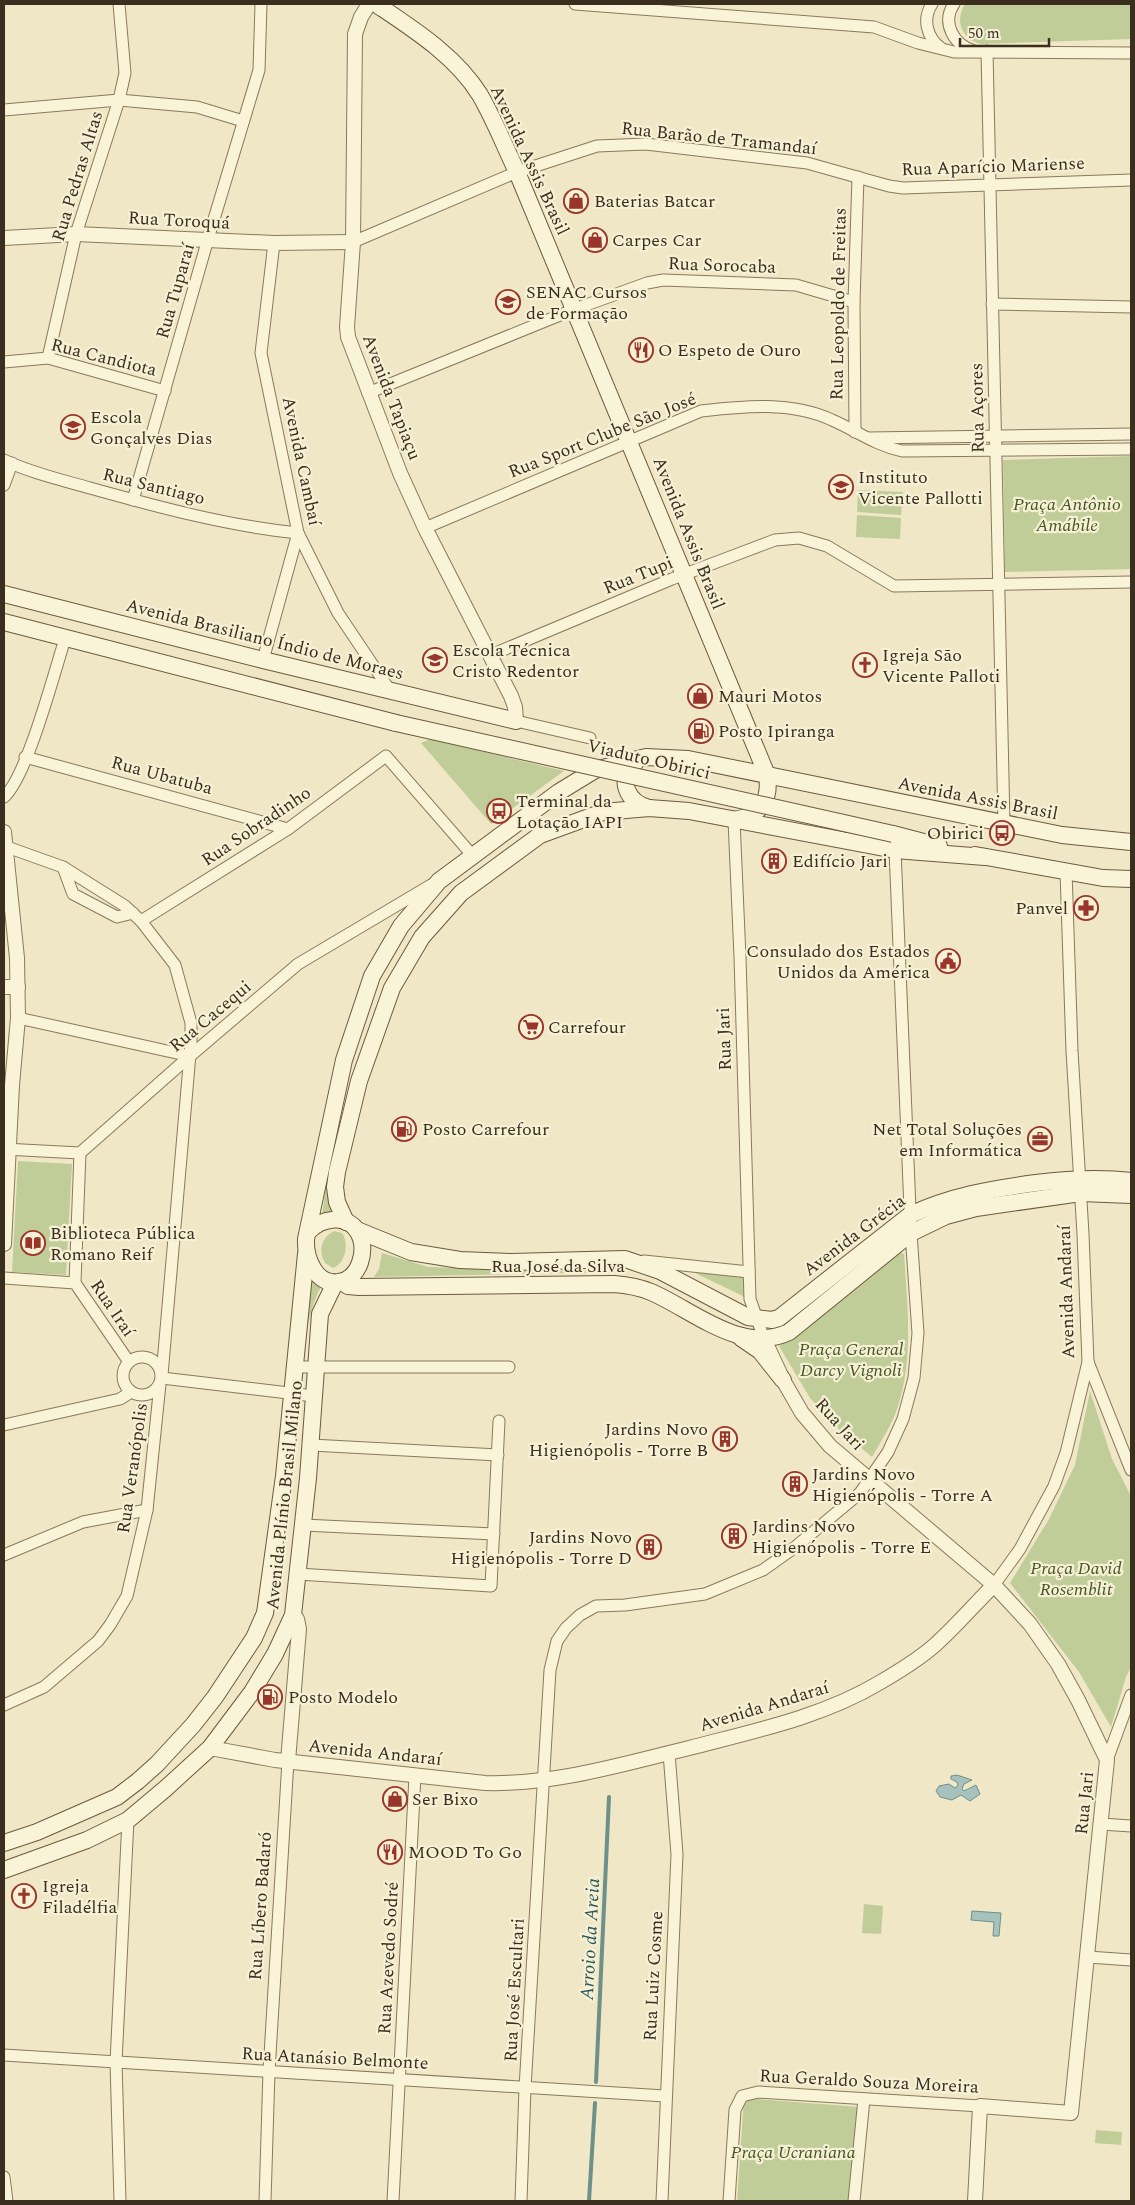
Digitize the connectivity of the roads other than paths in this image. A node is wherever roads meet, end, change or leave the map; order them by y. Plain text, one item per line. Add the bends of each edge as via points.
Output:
1 (119, 4) edge
2 (261, 4) edge
3 (369, 4) edge
4 (376, 4) edge
5 (575, 4) edge
6 (932, 4) edge
7 (954, 4) edge
8 (945, 50) junction
9 (982, 51) junction
10 (1131, 53) edge
11 (119, 100) junction
12 (4, 110) edge
13 (243, 120) junction
14 (517, 172) junction
15 (858, 178) junction
16 (1131, 180) edge
17 (989, 184) junction
18 (76, 234) junction
19 (4, 238) edge
20 (208, 239) junction
21 (353, 242) junction
22 (274, 243) junction
23 (854, 302) junction
24 (992, 304) junction
25 (1131, 307) edge
26 (575, 309) junction
27 (48, 358) junction
28 (4, 362) edge
29 (165, 391) junction
30 (368, 393) junction
31 (855, 432) junction
32 (1131, 434) edge
33 (867, 438) junction
34 (995, 438) junction
35 (629, 441) junction
36 (1131, 449) edge
37 (995, 451) junction
38 (8, 461) edge
39 (4, 485) edge
40 (134, 500) junction
41 (425, 528) junction
42 (298, 533) junction
43 (685, 574) junction
44 (1131, 582) edge
45 (999, 585) junction
46 (4, 594) edge
47 (4, 622) edge
48 (65, 639) junction
49 (491, 655) junction
50 (263, 660) junction
51 (392, 692) junction
52 (516, 721) junction
53 (590, 738) dead end
54 (26, 757) junction
55 (646, 757) junction
56 (767, 775) junction
57 (4, 797) edge
58 (649, 808) junction
59 (734, 820) junction
60 (1004, 824) junction
61 (288, 829) junction
62 (4, 832) edge
63 (894, 842) junction
64 (1131, 842) edge
65 (7, 847) junction
66 (473, 856) junction
67 (63, 867) junction
68 (1066, 871) junction
69 (1131, 879) edge
70 (439, 881) junction
71 (137, 917) junction
72 (11, 987) edge
73 (18, 1018) junction
74 (190, 1056) junction
75 (7, 1149) edge
76 (80, 1153) junction
77 (1131, 1181) edge
78 (1081, 1185) junction
79 (1131, 1195) edge
80 (910, 1215) junction
81 (352, 1226) junction
82 (308, 1232) junction
83 (910, 1233) junction
84 (4, 1244) edge
85 (306, 1251) junction
86 (625, 1259) junction
87 (749, 1272) junction
88 (4, 1278) edge
89 (338, 1282) junction
90 (75, 1283) junction
91 (756, 1318) junction
92 (739, 1336) junction
93 (764, 1338) junction
94 (129, 1362) junction
95 (1088, 1362) junction
96 (316, 1366) junction
97 (294, 1367) junction
98 (509, 1367) dead end
99 (161, 1379) junction
100 (783, 1380) junction
101 (130, 1392) junction
102 (291, 1393) junction
103 (314, 1396) junction
104 (499, 1421) dead end
105 (4, 1425) edge
106 (317, 1445) junction
107 (498, 1455) junction
108 (1131, 1470) edge
109 (869, 1481) junction
110 (147, 1510) junction
111 (312, 1525) junction
112 (494, 1534) junction
113 (4, 1555) edge
114 (305, 1574) junction
115 (994, 1585) junction
116 (265, 1613) junction
117 (293, 1615) junction
118 (1131, 1695) edge
119 (4, 1705) edge
120 (210, 1748) junction
121 (668, 1753) junction
122 (284, 1757) junction
123 (1107, 1760) junction
124 (415, 1776) junction
125 (544, 1780) junction
126 (128, 1820) junction
127 (1101, 1824) junction
128 (1131, 1826) edge
129 (4, 1844) edge
130 (4, 1870) edge
131 (1088, 1957) junction
132 (1131, 1960) edge
133 (4, 2055) edge
134 (116, 2062) junction
135 (269, 2072) junction
136 (399, 2079) junction
137 (525, 2088) junction
138 (665, 2096) junction
139 (864, 2099) junction
140 (980, 2106) junction
141 (1071, 2112) joint
142 (4, 2177) edge
143 (7, 2201) edge
144 (120, 2201) edge
145 (265, 2201) edge
146 (394, 2201) edge
147 (521, 2201) edge
148 (662, 2201) edge
149 (729, 2201) edge
150 (854, 2201) edge
151 (975, 2201) edge

1 - 11 street, Rua Pedras Altas via 124,73
2 - 13 street, Rua Tuparaí via 259,70
3 - 21 street, Avenida Tapiaçu via 355,34
4 - 14 main road, Avenida Assis Brasil via 457,66 479,95
5 - 8 street via 874,27
6 - 8 street via 926,18 927,28 937,45
7 - 9 street via 949,16 953,36 967,49
8 - 9 street
9 - 10 street
9 - 17 street, Rua Açores
11 - 12 street
11 - 13 street via 197,107
11 - 18 street, Rua Pedras Altas
13 - 20 street, Rua Tuparaí
14 - 15 street, Rua Barão de Tramandaí via 597,146 646,144 813,164
14 - 21 street, Rua Barão de Tramandaí
14 - 26 main road, Avenida Assis Brasil
15 - 17 street, Rua Aparício Mariense via 903,188
15 - 23 street, Rua Leopoldo de Freitas
16 - 17 street, Rua Aparício Mariense
17 - 24 street, Rua Açores
18 - 19 street, Rua Toroquá
18 - 20 street, Rua Toroquá
18 - 27 street, Rua Pedras Altas
20 - 22 street, Rua Toroquá
20 - 29 street, Rua Tuparaí
21 - 22 street, Rua Toroquá
21 - 30 street, Avenida Tapiaçu via 347,332
22 - 42 street, Avenida Cambaí via 262,353
23 - 26 street, Rua Sorocaba via 796,285 678,279 647,283
23 - 31 street, Rua Leopoldo de Freitas
24 - 25 street
24 - 34 street, Rua Açores
26 - 30 street, Rua Sorocaba
26 - 35 main road, Avenida Assis Brasil
27 - 28 street, Rua Candiota
27 - 29 street, Rua Candiota
29 - 40 street, Rua Tuparaí
30 - 41 street, Avenida Tapiaçu
31 - 33 street, Rua Sport Clube São José
31 - 35 street, Rua Sport Clube São José via 830,419 801,410 743,406 701,411
32 - 34 street
33 - 34 street
33 - 37 street, Rua Sport Clube São José via 883,447 902,451
34 - 37 street, Rua Açores
35 - 41 street, Rua Sport Clube São José
35 - 43 main road, Avenida Assis Brasil
36 - 37 street, Rua Sport Clube São José
37 - 45 street, Rua Açores
38 - 39 street
38 - 40 street, Rua Santiago
40 - 42 street, Rua Santiago via 267,530
41 - 49 street, Avenida Tapiaçu
42 - 50 street
42 - 51 street, Avenida Cambaí via 338,613
43 - 45 street, Rua Tupi via 775,540 799,538 827,546 894,586
43 - 49 street, Rua Tupi
43 - 56 main road, Avenida Assis Brasil
44 - 45 street, Rua Tupi
45 - 60 street, Rua Açores
46 - 50 main road, Avenida Brasiliano Índio de Moraes
47 - 48 main road
48 - 54 street
48 - 63 main road, Viaduto Obirici, bridge
49 - 52 street, Avenida Tapiaçu via 511,696
50 - 51 main road, Avenida Brasiliano Índio de Moraes
51 - 52 main road, Avenida Brasiliano Índio de Moraes
52 - 53 street
54 - 57 street via 16,782
54 - 61 street, Rua Ubatuba
55 - 56 main road via 688,759
55 - 58 main road via 632,766 625,780 634,802
55 - 66 main road via 595,770 559,792
56 - 59 main road via 769,787 762,807 749,816
56 - 60 main road, Avenida Assis Brasil
58 - 59 main road via 689,810
58 - 81 main road via 604,812 540,835 461,893 422,937 392,988 359,1081 336,1172 337,1202
59 - 63 main road
59 - 87 street, Rua Jari
60 - 64 main road, Avenida Assis Brasil via 1062,835
61 - 66 street, Rua Sobradinho via 386,756
61 - 71 street, Rua Sobradinho
62 - 65 street
63 - 68 main road
63 - 80 street, Rua José Escultari
65 - 67 street, Rua Veranópolis
65 - 72 street via 18,958
66 - 70 main road
67 - 71 street, Rua Veranópolis
67 - 71 street via 73,894 117,917
68 - 69 main road
68 - 78 street, Avenida Andaraí via 1072,1051
70 - 74 street, Rua Cacequi via 298,964
70 - 82 main road via 401,926 372,976 344,1060
71 - 74 street, Rua Veranópolis via 175,965 191,1023
72 - 73 street
73 - 74 street
73 - 75 street
74 - 76 street, Rua Cacequi
74 - 99 street, Rua Veranópolis
75 - 76 street
75 - 84 street
76 - 90 street
77 - 78 main road, Avenida Grécia
78 - 79 main road, Avenida Grécia
78 - 80 main road, Avenida Grécia via 971,1192
78 - 83 main road, Avenida Grécia via 946,1216
78 - 95 street, Avenida Andaraí
80 - 83 street, Rua José Escultari
80 - 91 main road, Avenida Grécia via 779,1318
81 - 82 main road via 329,1220 320,1222
81 - 86 main road, Rua José da Silva via 412,1252 460,1260
81 - 89 main road via 362,1242 361,1259 353,1275
82 - 85 main road
83 - 93 main road, Avenida Grécia via 789,1332
83 - 109 street, Rua José Escultari via 918,1333 914,1378 903,1419 888,1452
85 - 89 main road via 318,1275 327,1281
85 - 97 main road, Avenida Plínio Brasil Milano
86 - 87 street, Rua José da Silva
86 - 91 main road, Rua José da Silva via 660,1271
87 - 91 street, Rua Jari via 750,1299
88 - 90 street, Rua Iraí
89 - 92 main road, Rua José da Silva via 359,1287 632,1286 651,1292
89 - 96 main road, Avenida Plínio Brasil Milano via 320,1314
90 - 94 street, Rua Iraí
91 - 93 street, Rua Jari
92 - 93 main road, Rua José da Silva
92 - 100 main road via 760,1351
93 - 100 street, Rua Jari
94 - 99 street via 136,1358 151,1358 157,1363
94 - 101 street via 123,1377
95 - 108 street
95 - 115 street, Avenida Andaraí via 1066,1454 1054,1486 1020,1549
96 - 97 street
96 - 98 street
96 - 103 main road, Avenida Plínio Brasil Milano
97 - 102 main road, Avenida Plínio Brasil Milano
99 - 101 street via 150,1394 144,1396
99 - 102 street
99 - 110 street, Rua Veranópolis
100 - 109 street, Rua Jari via 802,1414
101 - 105 street via 120,1399
102 - 103 street
102 - 116 main road, Avenida Plínio Brasil Milano via 284,1476
103 - 106 main road, Avenida Plínio Brasil Milano
104 - 107 street
106 - 107 street
106 - 111 main road, Avenida Plínio Brasil Milano
107 - 112 street
109 - 115 street, Rua Jari
109 - 125 street, Rua José Escultari via 826,1522 763,1570 705,1594 596,1606 580,1615 557,1641 550,1670
110 - 113 street via 83,1522
110 - 119 street, Rua Veranópolis via 127,1596 110,1625 98,1640 44,1687
111 - 112 street
111 - 114 main road, Avenida Plínio Brasil Milano
112 - 114 street via 492,1584 488,1587
114 - 117 main road, Avenida Plínio Brasil Milano
115 - 121 street, Avenida Andaraí via 934,1645 878,1683 828,1709
115 - 123 street, Rua Jari via 1030,1624 1058,1664
116 - 117 main road
116 - 129 main road, Avenida Plínio Brasil Milano via 254,1638 215,1697 193,1725 138,1781 117,1797
117 - 120 main road, Avenida Plínio Brasil Milano via 276,1654
117 - 122 street, Rua Líbero Badaró via 299,1629
118 - 123 street
120 - 122 street, Avenida Andaraí
120 - 126 main road, Avenida Plínio Brasil Milano
121 - 125 street, Avenida Andaraí
121 - 138 street, Rua Luiz Cosme via 677,1854
122 - 124 street, Avenida Andaraí
122 - 135 street, Rua Líbero Badaró
123 - 127 street, Rua Jari
124 - 125 street, Avenida Andaraí via 516,1784
124 - 136 street, Rua Azevedo Sodré
125 - 137 street, Rua José Escultari
126 - 130 main road, Avenida Plínio Brasil Milano via 87,1840
126 - 134 street
127 - 128 street
127 - 131 street, Rua Jari
131 - 132 street
131 - 141 street, Rua Jari
133 - 134 street, Rua Atanásio Belmonte
134 - 135 street, Rua Atanásio Belmonte
134 - 144 street
135 - 136 street, Rua Atanásio Belmonte
135 - 145 street, Rua Líbero Badaró
136 - 137 street, Rua Atanásio Belmonte
136 - 146 street, Rua Azevedo Sodré
137 - 138 street, Rua Atanásio Belmonte
137 - 147 street, Rua José Escultari
138 - 148 street, Rua Luiz Cosme
139 - 140 street, Rua Geraldo Souza Moreira
139 - 149 street, Rua Geraldo Souza Moreira via 758,2092 742,2096 736,2110
139 - 150 street
140 - 141 street, Rua Geraldo Souza Moreira
140 - 151 street
142 - 143 street

